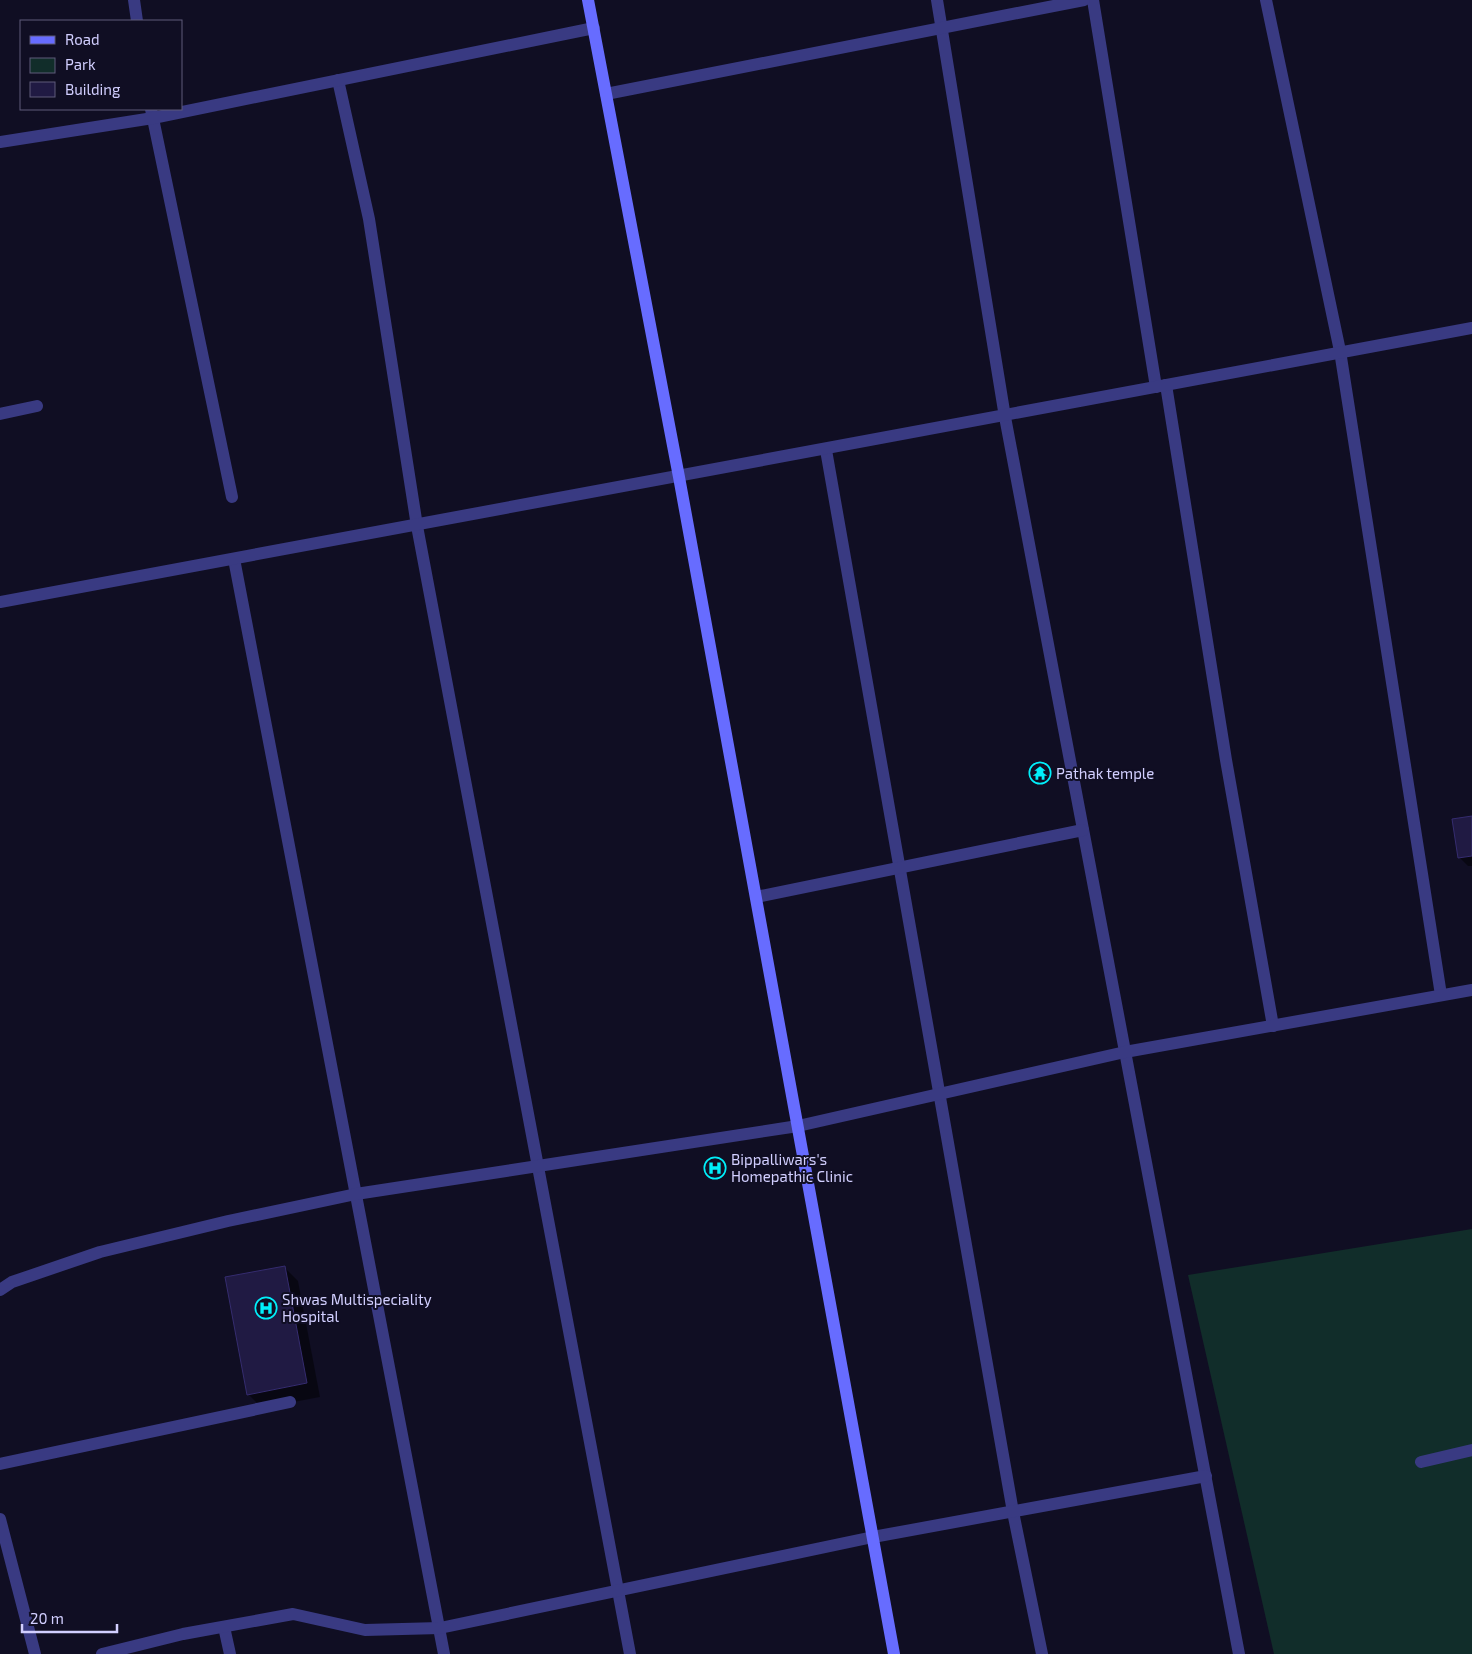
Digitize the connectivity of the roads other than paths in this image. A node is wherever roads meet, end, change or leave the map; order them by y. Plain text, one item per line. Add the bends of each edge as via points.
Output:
1 (134, 0) edge
2 (588, 0) edge
3 (937, 0) edge
4 (1084, 0) edge
5 (1093, 0) edge
6 (1266, 0) edge
7 (137, 20) edge
8 (594, 28) junction
9 (942, 28) junction
10 (338, 80) junction
11 (606, 94) junction
12 (182, 108) edge
13 (169, 110) edge
14 (152, 113) edge
15 (0, 142) edge
16 (1472, 328) edge
17 (1340, 351) junction
18 (1161, 386) junction
19 (37, 406) dead end
20 (0, 414) edge
21 (1005, 417) junction
22 (826, 450) junction
23 (679, 477) junction
24 (232, 497) dead end
25 (418, 526) junction
26 (234, 559) junction
27 (0, 602) edge
28 (1083, 830) junction
29 (900, 867) junction
30 (756, 897) junction
31 (1472, 990) edge
32 (1441, 995) junction
33 (1273, 1026) junction
34 (1125, 1052) junction
35 (941, 1094) junction
36 (798, 1126) junction
37 (537, 1166) junction
38 (356, 1194) junction
39 (0, 1290) edge
40 (290, 1402) dead end
41 (1472, 1450) edge
42 (1422, 1462) dead end
43 (0, 1464) edge
44 (1206, 1476) junction
45 (1013, 1512) junction
46 (0, 1519) edge
47 (873, 1538) junction
48 (619, 1590) junction
49 (224, 1627) junction
50 (440, 1628) junction
51 (36, 1654) edge
52 (102, 1654) edge
53 (230, 1654) edge
54 (444, 1654) edge
55 (630, 1654) edge
56 (894, 1654) edge
57 (1042, 1654) edge
58 (1239, 1654) edge

1 - 7 street
2 - 8 street
3 - 9 street
4 - 9 street
5 - 18 street
6 - 17 street
8 - 10 street
8 - 11 street
9 - 11 street
9 - 21 street
10 - 12 street
10 - 25 street via 369,219
11 - 23 street
13 - 14 street
14 - 15 street
14 - 24 street
16 - 17 street
17 - 18 street
17 - 32 street
18 - 21 street
18 - 33 street
19 - 20 street
21 - 22 street
21 - 28 street
22 - 23 street
22 - 29 street
23 - 25 street
23 - 30 street
25 - 26 street
25 - 37 street
26 - 27 street
26 - 38 street
28 - 29 street
28 - 34 street
29 - 30 street
29 - 35 street
30 - 36 street
31 - 32 street
32 - 33 street
33 - 34 street
34 - 35 street
34 - 44 street
35 - 36 street
35 - 45 street
36 - 37 street
36 - 47 street
37 - 38 street
37 - 48 street
38 - 39 street via 100,1252 12,1282
38 - 50 street
40 - 43 street
41 - 42 street
44 - 45 street
44 - 58 street
45 - 47 street
45 - 57 street
46 - 51 street
47 - 48 street
47 - 56 street
48 - 50 street
48 - 55 street
49 - 50 street via 293,1614 365,1630
49 - 52 street
49 - 53 street
50 - 54 street

